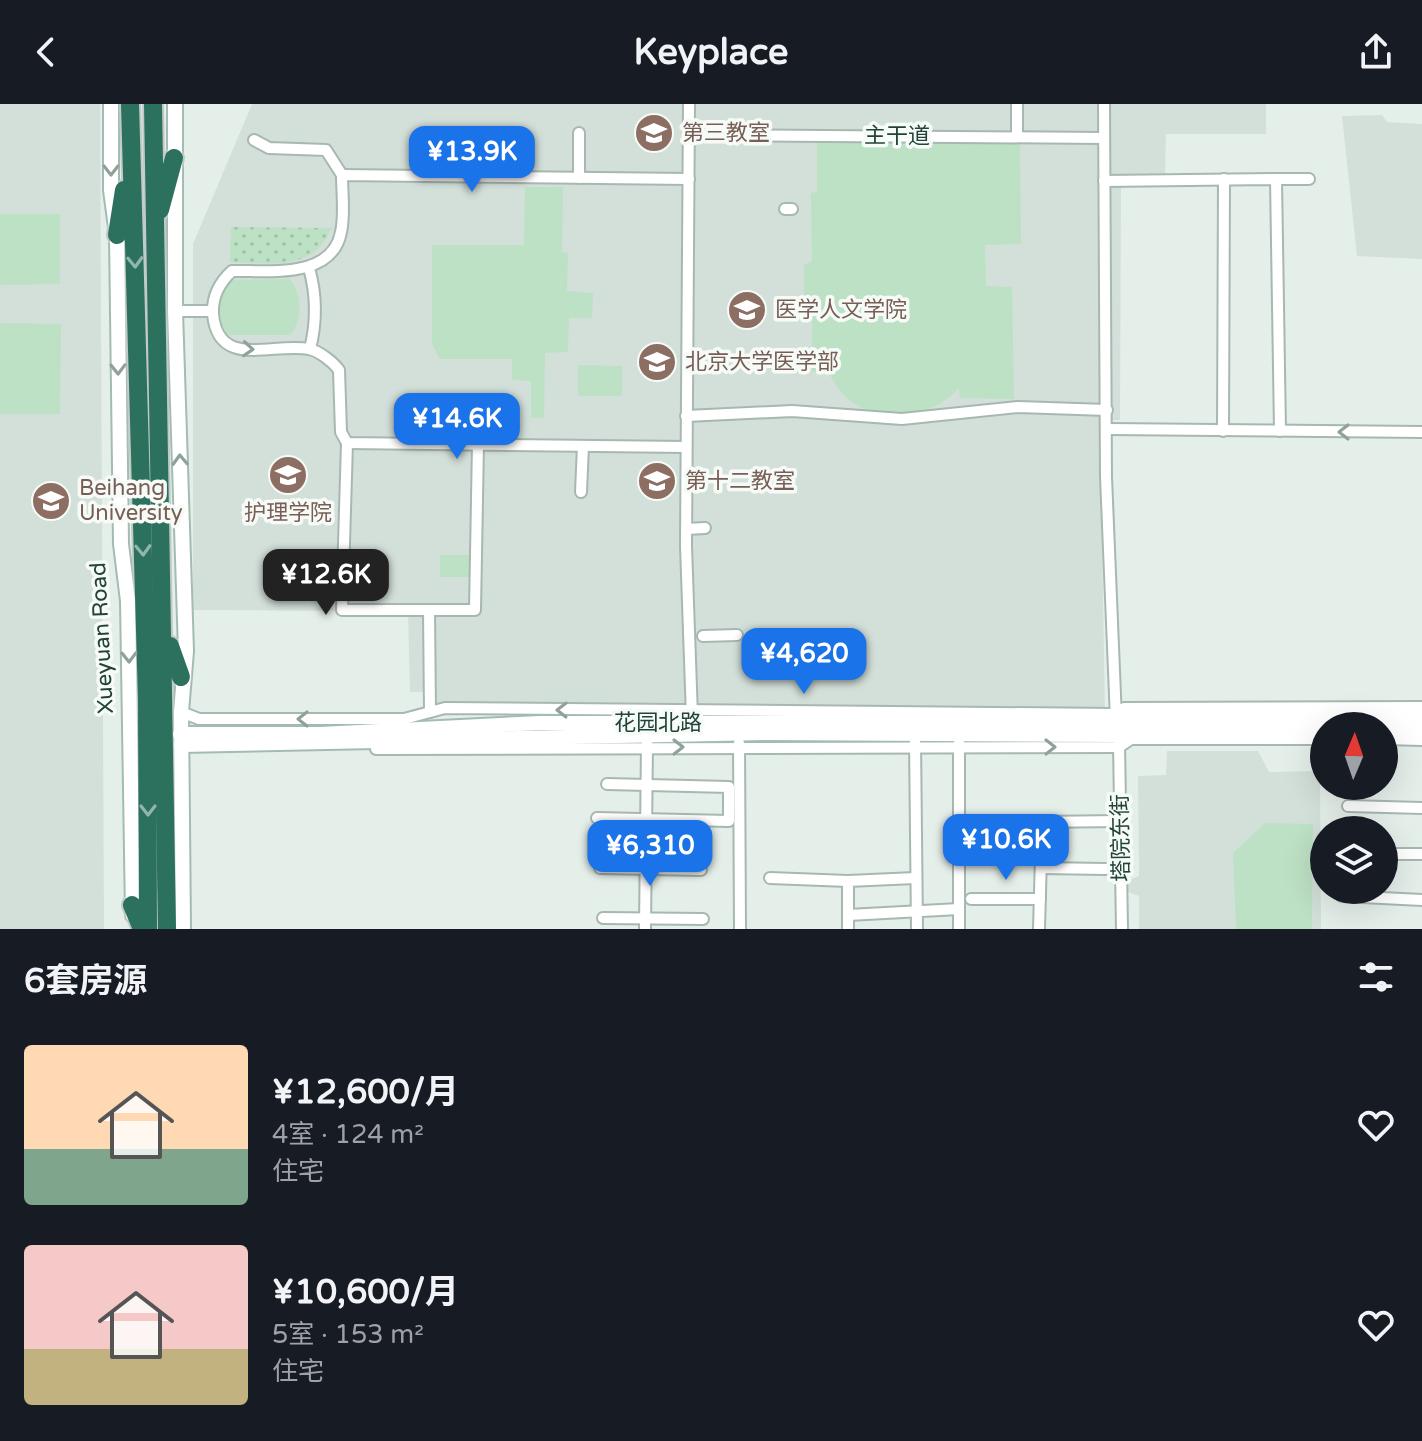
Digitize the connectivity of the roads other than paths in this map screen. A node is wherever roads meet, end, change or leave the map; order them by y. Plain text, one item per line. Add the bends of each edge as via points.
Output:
1 (111, 104) edge
2 (130, 104) edge
3 (153, 104) edge
4 (175, 104) edge
5 (689, 104) edge
6 (1017, 104) edge
7 (1104, 104) edge
8 (579, 133) dead end
9 (689, 135) junction
10 (1017, 137) junction
11 (1104, 138) junction
12 (254, 140) dead end
13 (130, 156) junction
14 (174, 158) junction
15 (342, 175) junction
16 (579, 178) junction
17 (689, 179) junction
18 (1224, 179) junction
19 (1276, 179) junction
20 (1309, 179) dead end
21 (1104, 181) junction
22 (156, 224) junction
23 (117, 235) junction
24 (309, 268) junction
25 (175, 311) junction
26 (213, 311) junction
27 (310, 349) junction
28 (447, 410) dead end
29 (1107, 410) junction
30 (686, 416) junction
31 (1107, 429) junction
32 (1223, 431) junction
33 (1280, 431) junction
34 (1422, 432) edge
35 (347, 443) junction
36 (447, 444) junction
37 (478, 444) junction
38 (583, 446) junction
39 (686, 447) junction
40 (581, 492) dead end
41 (705, 528) dead end
42 (686, 529) junction
43 (429, 610) junction
44 (165, 631) junction
45 (737, 635) dead end
46 (703, 636) dead end
47 (181, 677) junction
48 (1422, 707) edge
49 (181, 712) junction
50 (430, 712) junction
51 (1422, 716) edge
52 (692, 717) junction
53 (1310, 728) edge
54 (1398, 728) edge
55 (1422, 728) edge
56 (1117, 730) junction
57 (180, 739) junction
58 (1310, 739) edge
59 (1398, 739) edge
60 (915, 740) junction
61 (1422, 740) edge
62 (739, 741) junction
63 (959, 741) junction
64 (647, 742) junction
65 (376, 749) dead end
66 (607, 784) dead end
67 (647, 785) junction
68 (1348, 806) dead end
69 (1422, 808) edge
70 (597, 818) dead end
71 (1120, 821) junction
72 (646, 822) junction
73 (959, 823) junction
74 (1032, 824) junction
75 (1398, 854) edge
76 (1422, 854) edge
77 (181, 865) junction
78 (600, 868) dead end
79 (1041, 868) junction
80 (1106, 869) dead end
81 (701, 870) dead end
82 (646, 871) junction
83 (770, 878) dead end
84 (915, 878) junction
85 (848, 881) junction
86 (167, 887) junction
87 (971, 899) dead end
88 (1040, 899) junction
89 (1398, 899) edge
90 (1422, 900) edge
91 (132, 905) junction
92 (959, 909) junction
93 (917, 913) junction
94 (848, 915) junction
95 (603, 918) dead end
96 (703, 919) dead end
97 (645, 925) edge
98 (133, 929) edge
99 (142, 929) edge
100 (148, 929) edge
101 (167, 929) edge
102 (183, 929) edge
103 (740, 929) edge
104 (848, 929) edge
105 (917, 929) edge
106 (959, 929) edge
107 (1039, 929) edge
108 (1122, 929) edge

1 -> 23 street, Xueyuan Road
2 - 13 highway, Xueyuan Road
3 - 22 highway
4 - 14 street
5 - 9 street
6 - 10 street
7 - 11 street, 塔院东街
8 - 16 street
9 - 10 street, 主干道
9 - 17 street
10 - 11 street, 主干道
11 - 21 street, 塔院东街
12 - 15 street via 269,148 326,150
13 - 23 highway
13 -> 100 highway, Xueyuan Road via 147,700
14 - 22 highway
14 - 25 street
15 - 16 street
15 - 24 street via 341,234
16 - 17 street
17 - 30 street
18 - 19 street
18 - 21 street
18 - 32 street
19 - 20 street
19 - 33 street
21 - 29 street, 塔院东街
22 - 44 highway
23 -> 91 street, Xueyuan Road
24 - 26 street via 232,271 218,287
24 - 27 street via 316,325
25 - 26 street
47 -> 25 street via 186,651
26 -> 27 street via 215,330 238,350
27 - 35 street via 339,370 341,432
28 - 36 street
29 - 30 street via 1018,407 902,419 792,411
29 - 31 street, 塔院东街
30 - 39 street
31 - 32 street
31 - 56 street, 塔院东街
32 - 33 street
34 -> 33 street
35 - 36 street
35 - 43 street via 342,610
36 - 37 street
37 - 38 street
37 - 43 street via 475,610
38 - 39 street
38 - 40 street
39 - 42 street
41 - 42 street
42 - 52 street
43 - 50 street
44 - 47 highway
44 - 86 highway
45 - 46 street
47 - 49 street
48 - 56 street via 1124,708
50 -> 49 street via 404,719 199,719
49 - 57 street
52 -> 50 street via 445,708
51 - 56 street, 花园北路 via 1129,717
52 - 56 street, 花园北路
52 - 57 street, 花园北路
53 - 56 street, 花园北路
54 - 55 street
56 - 58 street via 1131,739
63 -> 56 street, 花园北路
56 - 71 street, 塔院东街
57 - 64 street, 花园北路
57 - 77 street
59 - 61 street
60 - 62 street, 花园北路
60 - 63 street, 花园北路
60 - 84 street
64 -> 62 street, 花园北路
62 - 103 street
63 - 73 street
64 - 65 street
64 - 67 street
66 - 67 street
67 - 72 street
67 - 72 street via 729,787 729,821
68 - 69 street
70 - 72 street
71 - 74 street
71 - 108 street, 塔院东街
72 - 82 street
73 - 74 street
73 - 92 street
74 - 79 street
75 - 76 street
77 - 86 highway
77 - 102 street
78 - 82 street
79 - 80 street
79 - 88 street
81 - 82 street
82 - 97 street
83 - 85 street
84 - 85 street
84 - 93 street
85 - 94 street
86 - 101 highway
87 - 88 street
88 - 107 street
89 - 90 street
91 - 98 street, Xueyuan Road
91 - 99 highway
92 - 93 street
92 - 106 street
93 - 94 street
93 - 105 street
94 - 104 street
95 - 97 street
96 - 97 street

